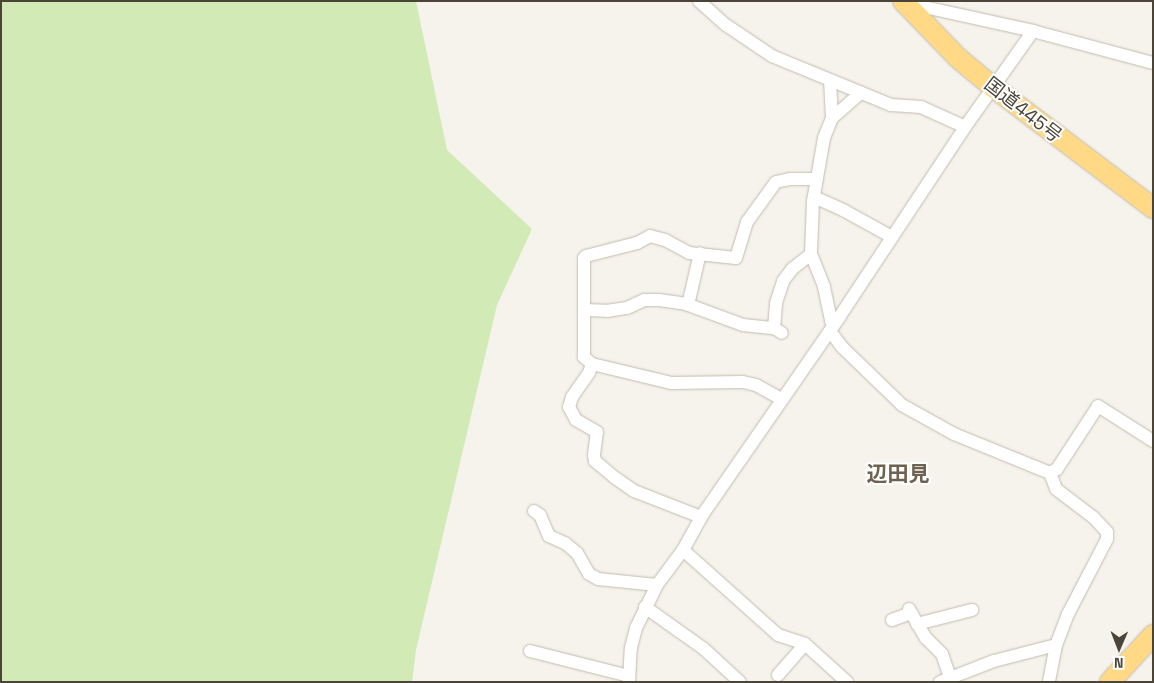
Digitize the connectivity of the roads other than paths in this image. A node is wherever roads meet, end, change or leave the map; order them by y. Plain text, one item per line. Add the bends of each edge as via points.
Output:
1 (699, 1) edge
2 (905, 2) edge
3 (1033, 31) junction
4 (1153, 63) edge
5 (830, 80) junction
6 (993, 87) junction
7 (861, 93) junction
8 (832, 118) junction
9 (965, 127) junction
10 (817, 178) junction
11 (814, 197) junction
12 (1153, 208) edge
13 (892, 237) junction
14 (700, 253) junction
15 (811, 254) junction
16 (688, 305) junction
17 (584, 310) junction
18 (832, 328) junction
19 (592, 364) junction
20 (781, 398) junction
21 (1153, 442) edge
22 (1050, 473) junction
23 (534, 511) dead end
24 (701, 517) junction
25 (683, 550) junction
26 (657, 585) junction
27 (645, 607) junction
28 (972, 610) dead end
29 (912, 615) junction
30 (892, 620) dead end
31 (1153, 635) edge
32 (805, 644) junction
33 (1056, 645) junction
34 (530, 652) dead end
35 (778, 675) dead end
36 (629, 679) edge
37 (945, 680) edge
38 (740, 682) edge
39 (847, 682) edge
40 (1049, 682) edge
41 (1110, 682) edge

1 - 5 street via 726,25 772,56
2 - 3 street
2 - 6 highway, 国道445号 via 958,58
3 - 4 street
3 - 6 street
5 - 7 street
5 - 8 street
6 - 9 street
6 - 12 highway, 国道445号
7 - 8 street
7 - 9 street via 891,105 921,107
8 - 10 street via 824,138
9 - 13 street
10 - 11 street
10 - 14 street via 776,182 747,222 736,258
11 - 13 street
11 - 15 street
13 - 18 street
14 - 16 street
14 - 17 street via 689,253 650,236 637,243 586,256
15 - 16 street via 783,281 776,303 778,331 743,325
15 - 18 street via 824,287
16 - 17 street via 644,300 622,309
17 - 19 street via 584,357
18 - 20 street
18 - 22 street via 843,348 909,410 954,434
19 - 20 street via 671,383 743,382
19 - 24 street via 569,407 576,420 597,432 596,461 634,491
20 - 24 street
21 - 22 street via 1098,406 1057,469
22 - 33 street via 1056,489 1094,518 1108,536
23 - 26 street via 540,515 549,536 577,553 589,574 598,580
24 - 25 street
25 - 26 street
25 - 32 street via 778,635
26 - 27 street
27 - 36 street via 631,648
27 - 38 street via 703,648
28 - 29 street
29 - 30 street
29 - 37 street via 926,638 942,654
31 - 41 highway
32 - 35 street
32 - 39 street
33 - 37 street via 994,661
33 - 40 street
34 - 36 street

